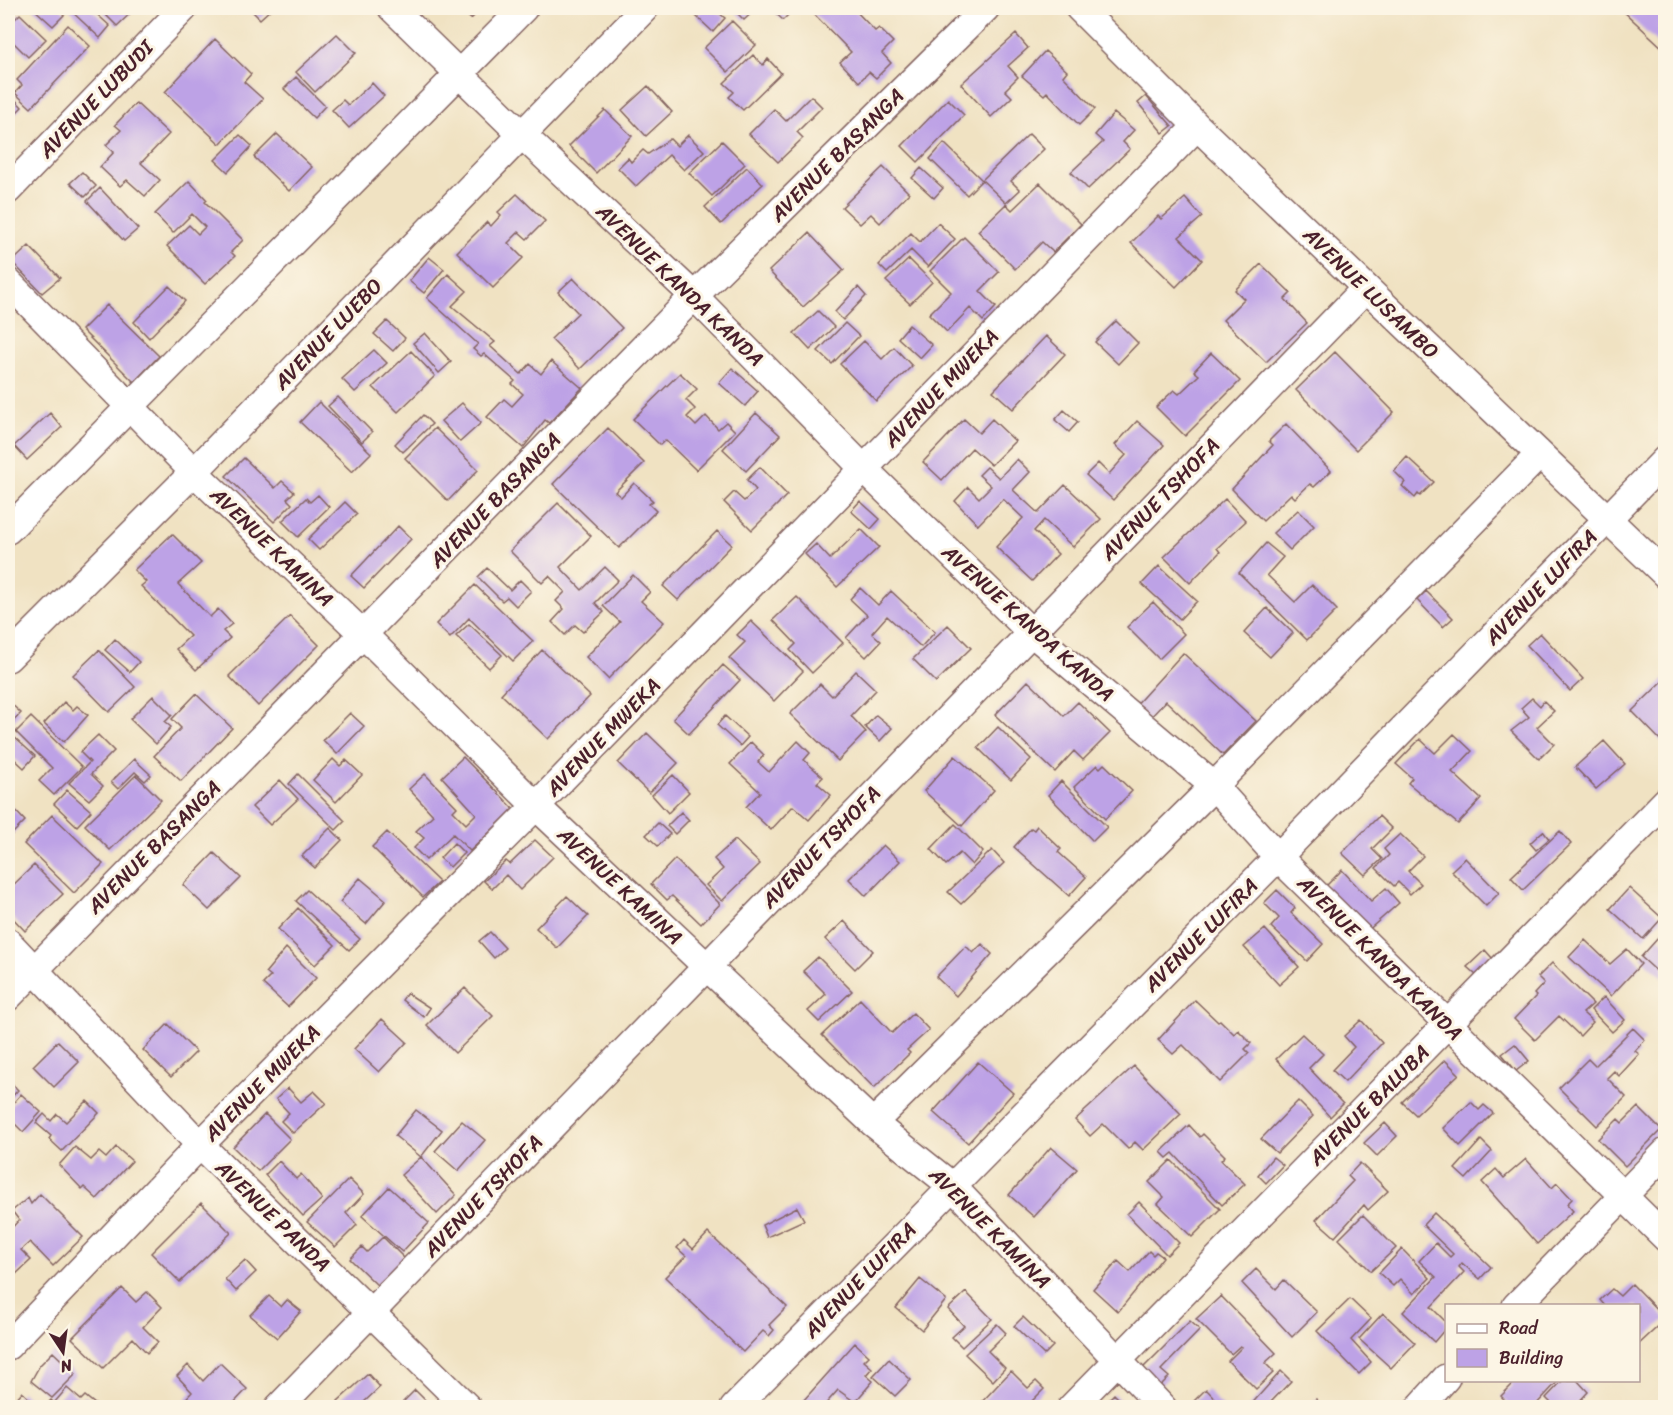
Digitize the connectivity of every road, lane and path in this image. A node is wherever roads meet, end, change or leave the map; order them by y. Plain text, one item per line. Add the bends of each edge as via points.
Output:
1 (184, 8) edge
2 (392, 8) edge
3 (524, 8) edge
4 (645, 8) edge
5 (986, 8) edge
6 (1079, 8) edge
7 (459, 75) junction
8 (1197, 126) junction
9 (521, 134) junction
10 (8, 190) edge
11 (8, 282) edge
12 (1366, 288) junction
13 (694, 296) junction
14 (131, 406) junction
15 (1539, 455) junction
16 (1665, 459) edge
17 (863, 468) junction
18 (194, 472) junction
19 (1606, 519) junction
20 (8, 530) edge
21 (1665, 575) edge
22 (1031, 632) junction
23 (364, 635) junction
24 (8, 658) edge
25 (1214, 786) junction
26 (1665, 801) edge
27 (536, 806) junction
28 (1278, 857) junction
29 (8, 942) edge
30 (706, 966) junction
31 (34, 969) junction
32 (8, 997) edge
33 (1447, 1025) junction
34 (873, 1124) junction
35 (200, 1145) junction
36 (1665, 1152) edge
37 (952, 1186) junction
38 (1621, 1196) junction
39 (1665, 1238) edge
40 (1517, 1304) edge
41 (370, 1312) junction
42 (8, 1346) edge
43 (1119, 1359) junction
44 (1445, 1379) edge
45 (278, 1407) edge
46 (468, 1407) edge
47 (734, 1407) edge
48 (1071, 1407) edge
49 (1162, 1407) edge
50 (1419, 1407) edge

1 - 10 street, AVENUE LUBUDI
2 - 7 street, AVENUE KANDA KANDA
3 - 7 street
4 - 9 street, AVENUE LUEBO
5 - 13 street, AVENUE BASANGA
6 - 8 street, AVENUE LUSAMBO
7 - 9 street, AVENUE KANDA KANDA
7 - 14 street
8 - 12 street, AVENUE LUSAMBO
8 - 17 street, AVENUE MWEKA
9 - 13 street, AVENUE KANDA KANDA
9 - 18 street, AVENUE LUEBO
11 - 14 street, AVENUE KAMINA
12 - 15 street, AVENUE LUSAMBO
12 - 22 street, AVENUE TSHOFA
13 - 17 street, AVENUE KANDA KANDA
13 - 23 street, AVENUE BASANGA
14 - 18 street, AVENUE KAMINA
14 - 20 street
15 - 19 street, AVENUE LUSAMBO
15 - 25 street
16 - 19 street, AVENUE LUFIRA
17 - 22 street, AVENUE KANDA KANDA
17 - 27 street, AVENUE MWEKA
18 - 23 street, AVENUE KAMINA
18 - 24 street, AVENUE LUEBO
19 - 21 street, AVENUE LUSAMBO
19 - 28 street, AVENUE LUFIRA
22 - 25 street, AVENUE KANDA KANDA
22 - 30 street, AVENUE TSHOFA
23 - 27 street, AVENUE KAMINA
23 - 31 street, AVENUE BASANGA
25 - 28 street, AVENUE KANDA KANDA
25 - 34 street
26 - 33 street, AVENUE BALUBA
27 - 30 street, AVENUE KAMINA
27 - 35 street, AVENUE MWEKA
28 - 33 street, AVENUE KANDA KANDA
28 - 37 street, AVENUE LUFIRA
29 - 31 street, AVENUE PANDA
30 - 34 street, AVENUE KAMINA
30 - 41 street, AVENUE TSHOFA
31 - 32 street, AVENUE BASANGA
31 - 35 street, AVENUE PANDA
33 - 38 street, AVENUE KANDA KANDA
33 - 43 street, AVENUE BALUBA
34 - 37 street, AVENUE KAMINA
35 - 41 street, AVENUE PANDA
35 - 42 street, AVENUE MWEKA
36 - 38 street
37 - 43 street, AVENUE KAMINA
37 - 47 street, AVENUE LUFIRA
38 - 39 street, AVENUE KANDA KANDA
38 - 40 street
41 - 45 street, AVENUE TSHOFA
41 - 46 street, AVENUE PANDA
43 - 48 street, AVENUE BALUBA
43 - 49 street, AVENUE KAMINA
44 - 50 street

